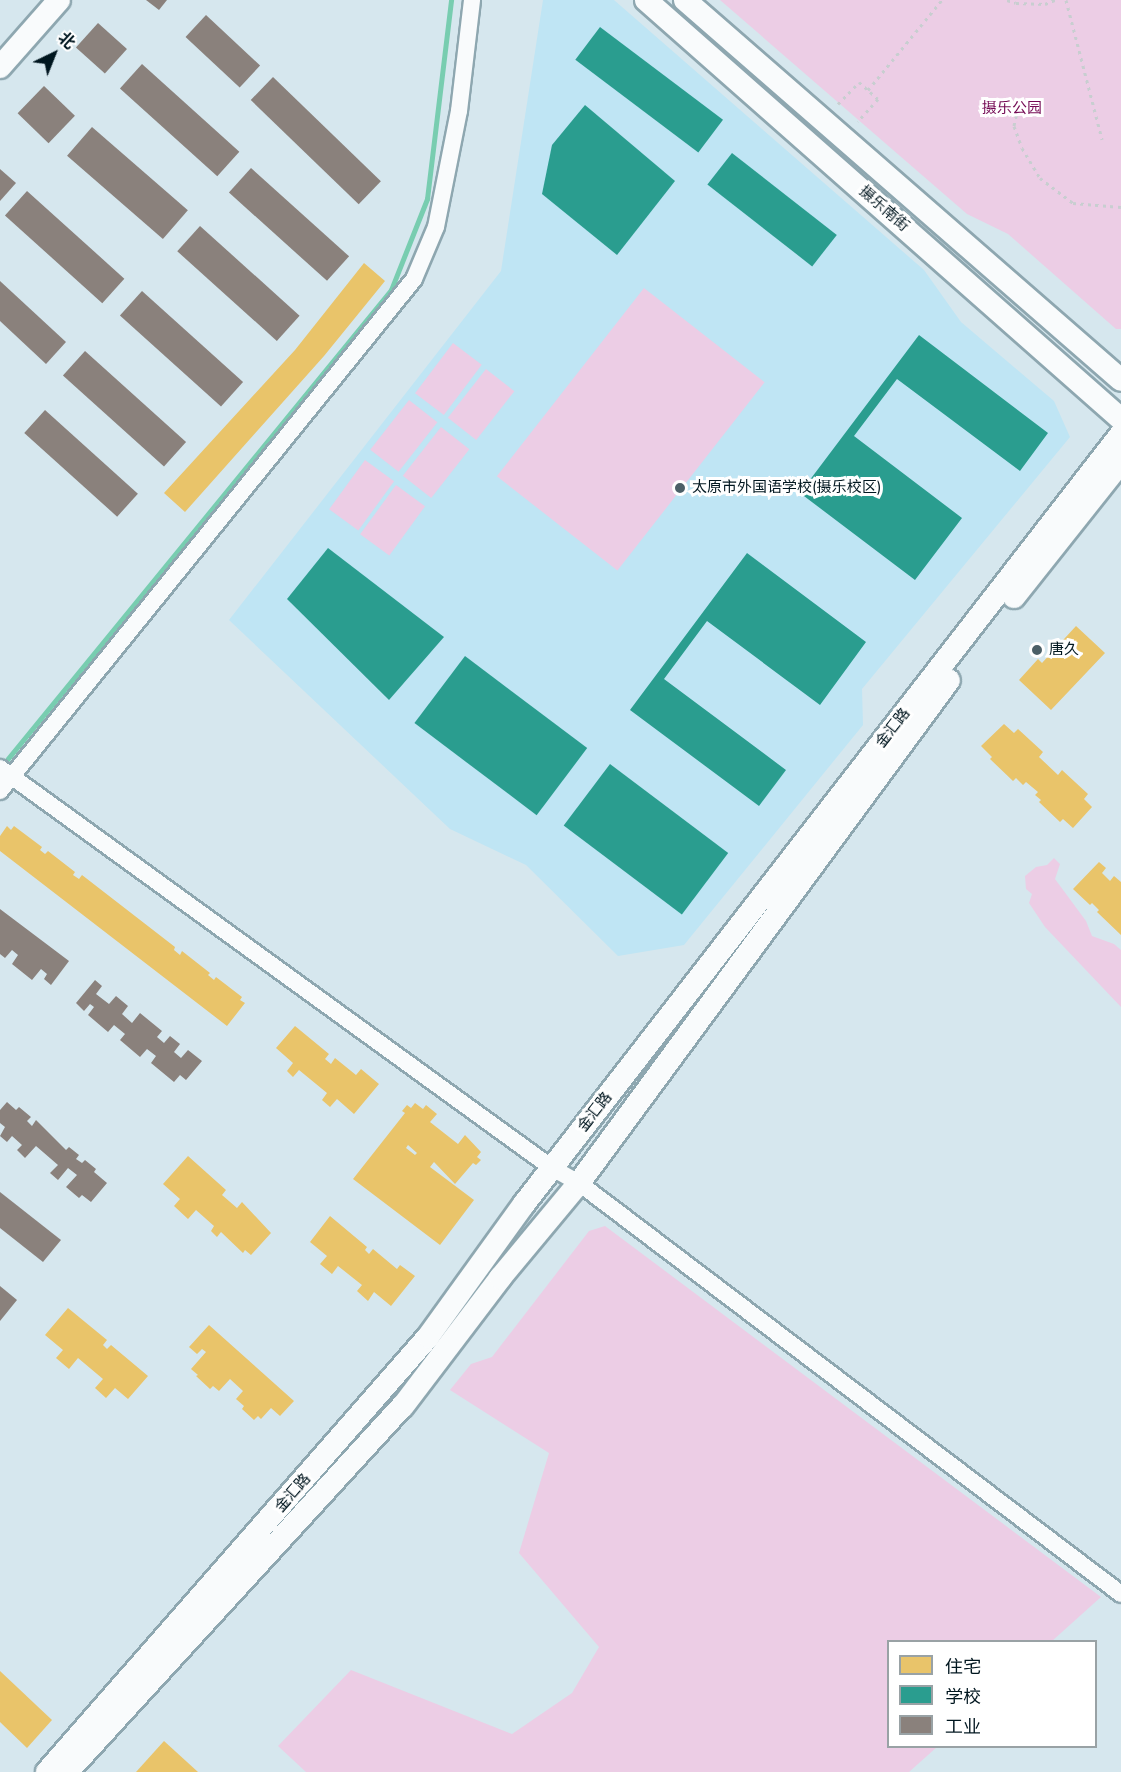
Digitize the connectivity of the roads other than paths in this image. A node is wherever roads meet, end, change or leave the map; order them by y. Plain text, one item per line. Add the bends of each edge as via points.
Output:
1 (59, 0) edge
2 (472, 0) edge
3 (646, 0) edge
4 (686, 0) edge
5 (0, 67) edge
6 (1121, 380) edge
7 (1121, 419) edge
8 (1121, 434) edge
9 (1121, 462) edge
10 (6, 773) edge
11 (0, 791) edge
12 (553, 1167) junction
13 (579, 1183) junction
14 (1121, 1594) edge
15 (47, 1772) edge
16 (67, 1772) edge

1 - 5 street
2 - 10 street via 459,111 436,227 414,279
3 - 7 street, 摄乐南街
4 - 6 street, 摄乐南街
8 - 12 street, 金汇路
9 - 13 street, 金汇路 via 961,664
10 - 11 street
10 - 12 street
12 - 13 street
12 - 15 street, 金汇路 via 428,1337
13 - 14 street
13 - 16 street, 金汇路 via 500,1278 403,1406

